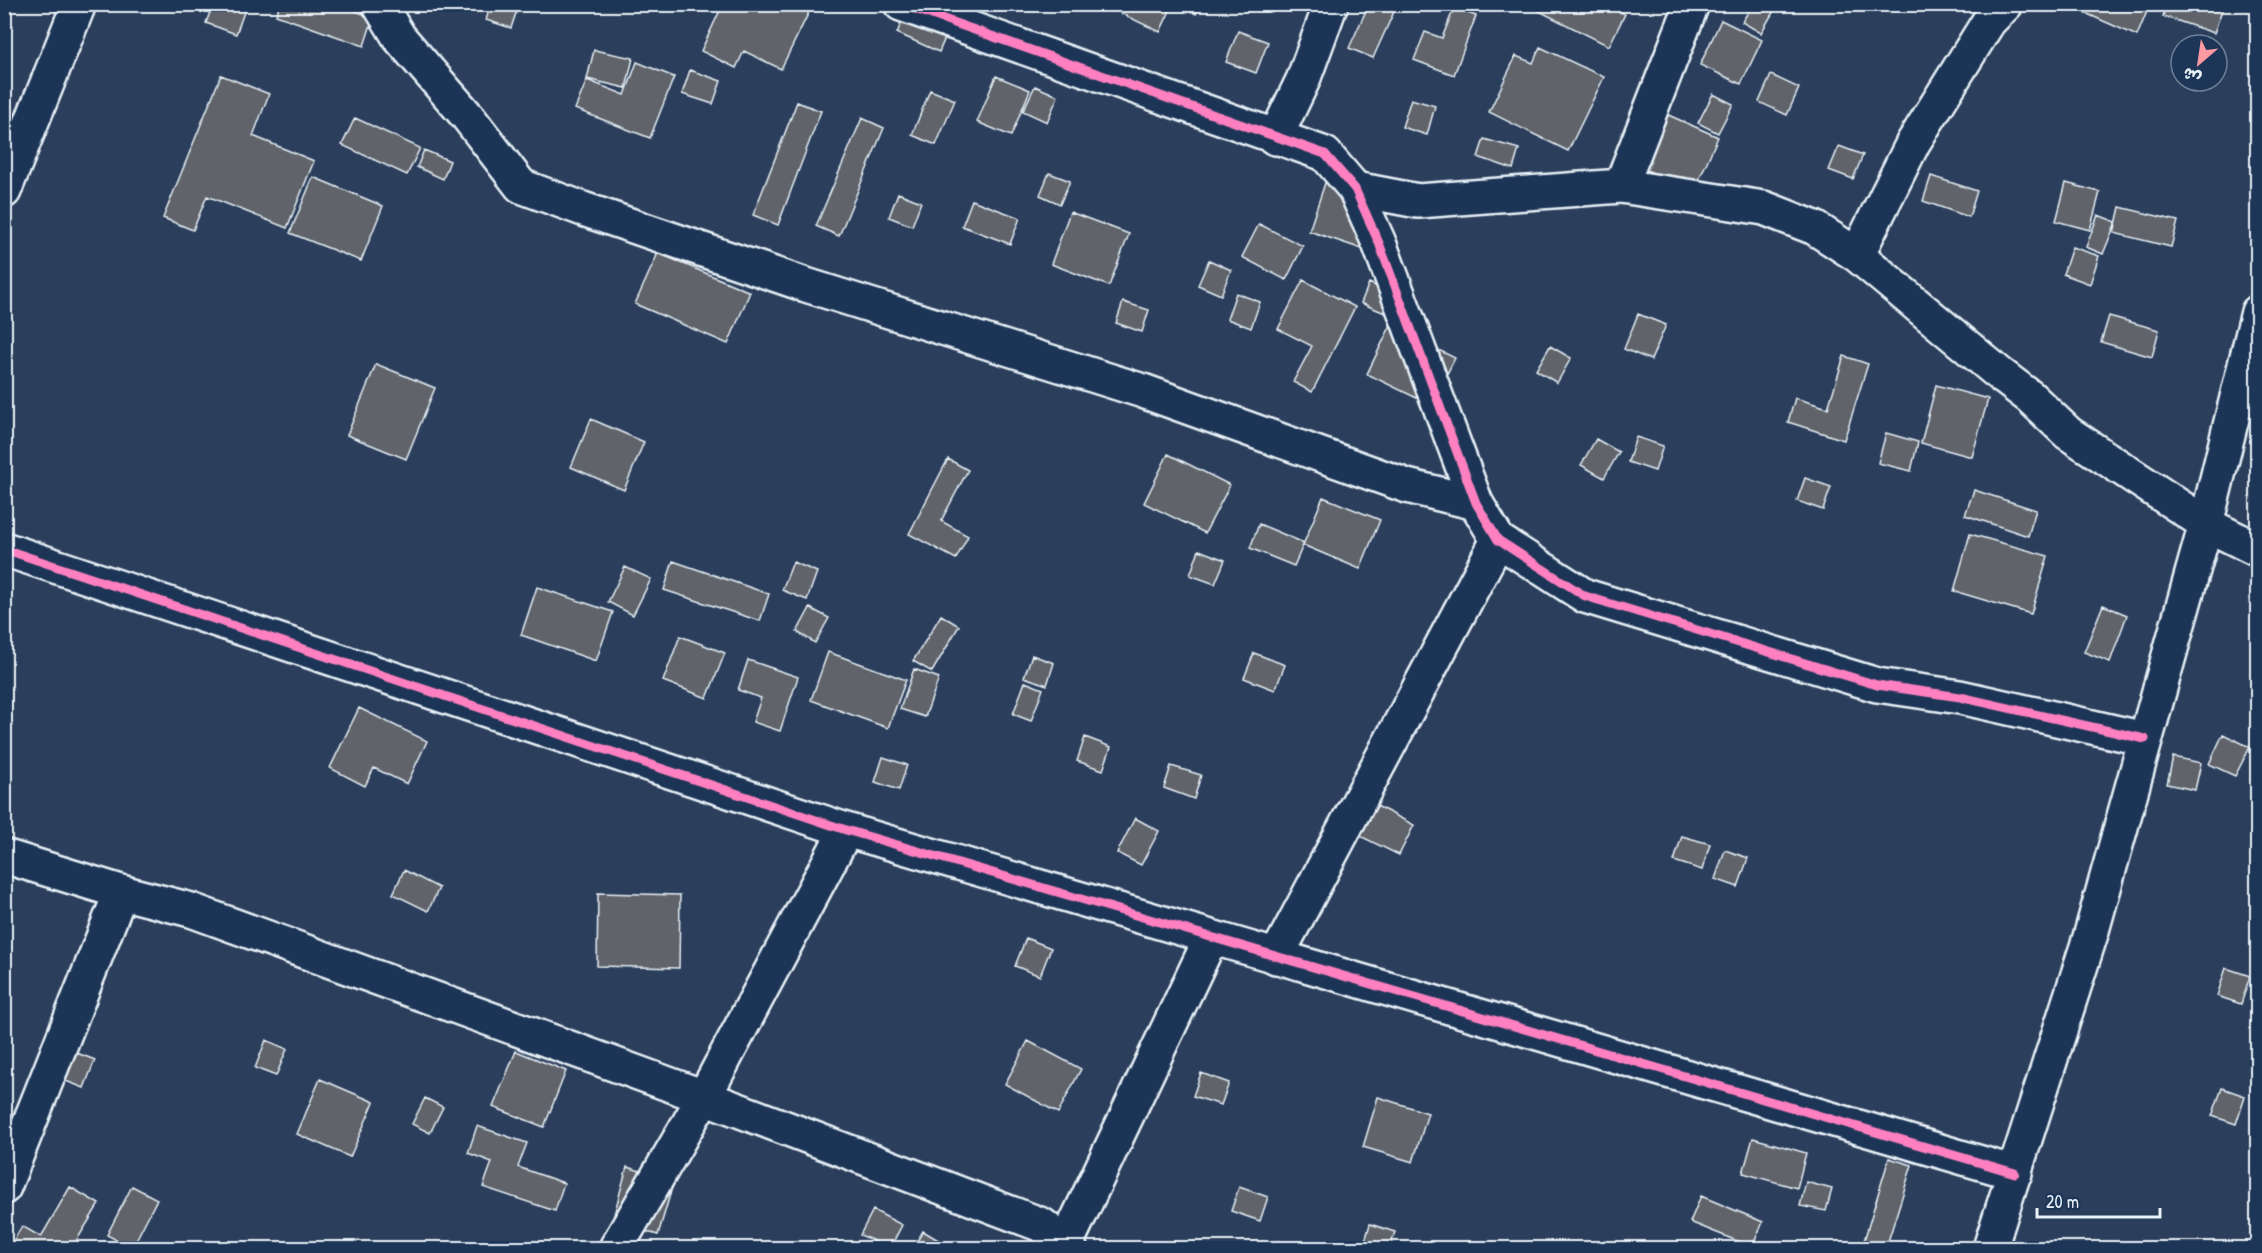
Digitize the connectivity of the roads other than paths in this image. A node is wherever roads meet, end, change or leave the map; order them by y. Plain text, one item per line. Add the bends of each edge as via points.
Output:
1 (79, 4) edge
2 (379, 4) edge
3 (901, 4) edge
4 (1331, 4) edge
5 (1692, 4) edge
6 (2006, 4) edge
7 (1275, 138) junction
8 (1621, 186) junction
9 (1355, 189) junction
10 (4, 191) edge
11 (1857, 255) junction
12 (2258, 312) edge
13 (1476, 503) junction
14 (2206, 524) junction
15 (1498, 540) junction
16 (4, 549) edge
17 (2258, 550) edge
18 (2145, 739) junction
19 (846, 830) junction
20 (4, 856) edge
21 (121, 892) junction
22 (1211, 938) junction
23 (1276, 957) junction
24 (704, 1097) junction
25 (2015, 1173) junction
26 (4, 1187) edge
27 (1066, 1247) edge
28 (616, 1248) edge
29 (1990, 1248) edge

1 - 10 street
2 - 13 street via 399,37 521,186 806,285 1143,391 1407,486
3 - 7 street
4 - 7 street via 1303,80
5 - 8 street
6 - 11 street via 1989,21 1913,143
7 - 9 street via 1325,154
8 - 9 street via 1418,201
8 - 11 street via 1764,208 1815,228
9 - 13 street
11 - 14 street via 2030,397 2068,433
12 - 14 street
13 - 15 street
14 - 17 street
14 - 18 street
15 - 18 street via 1585,596 1877,685 1960,697
15 - 23 street
16 - 19 street
18 - 25 street via 2091,934
19 - 22 street
19 - 24 street
20 - 21 street
21 - 24 street via 191,910
21 - 26 street
22 - 23 street
22 - 27 street
23 - 25 street
24 - 27 street via 1042,1226
24 - 28 street
25 - 29 street

